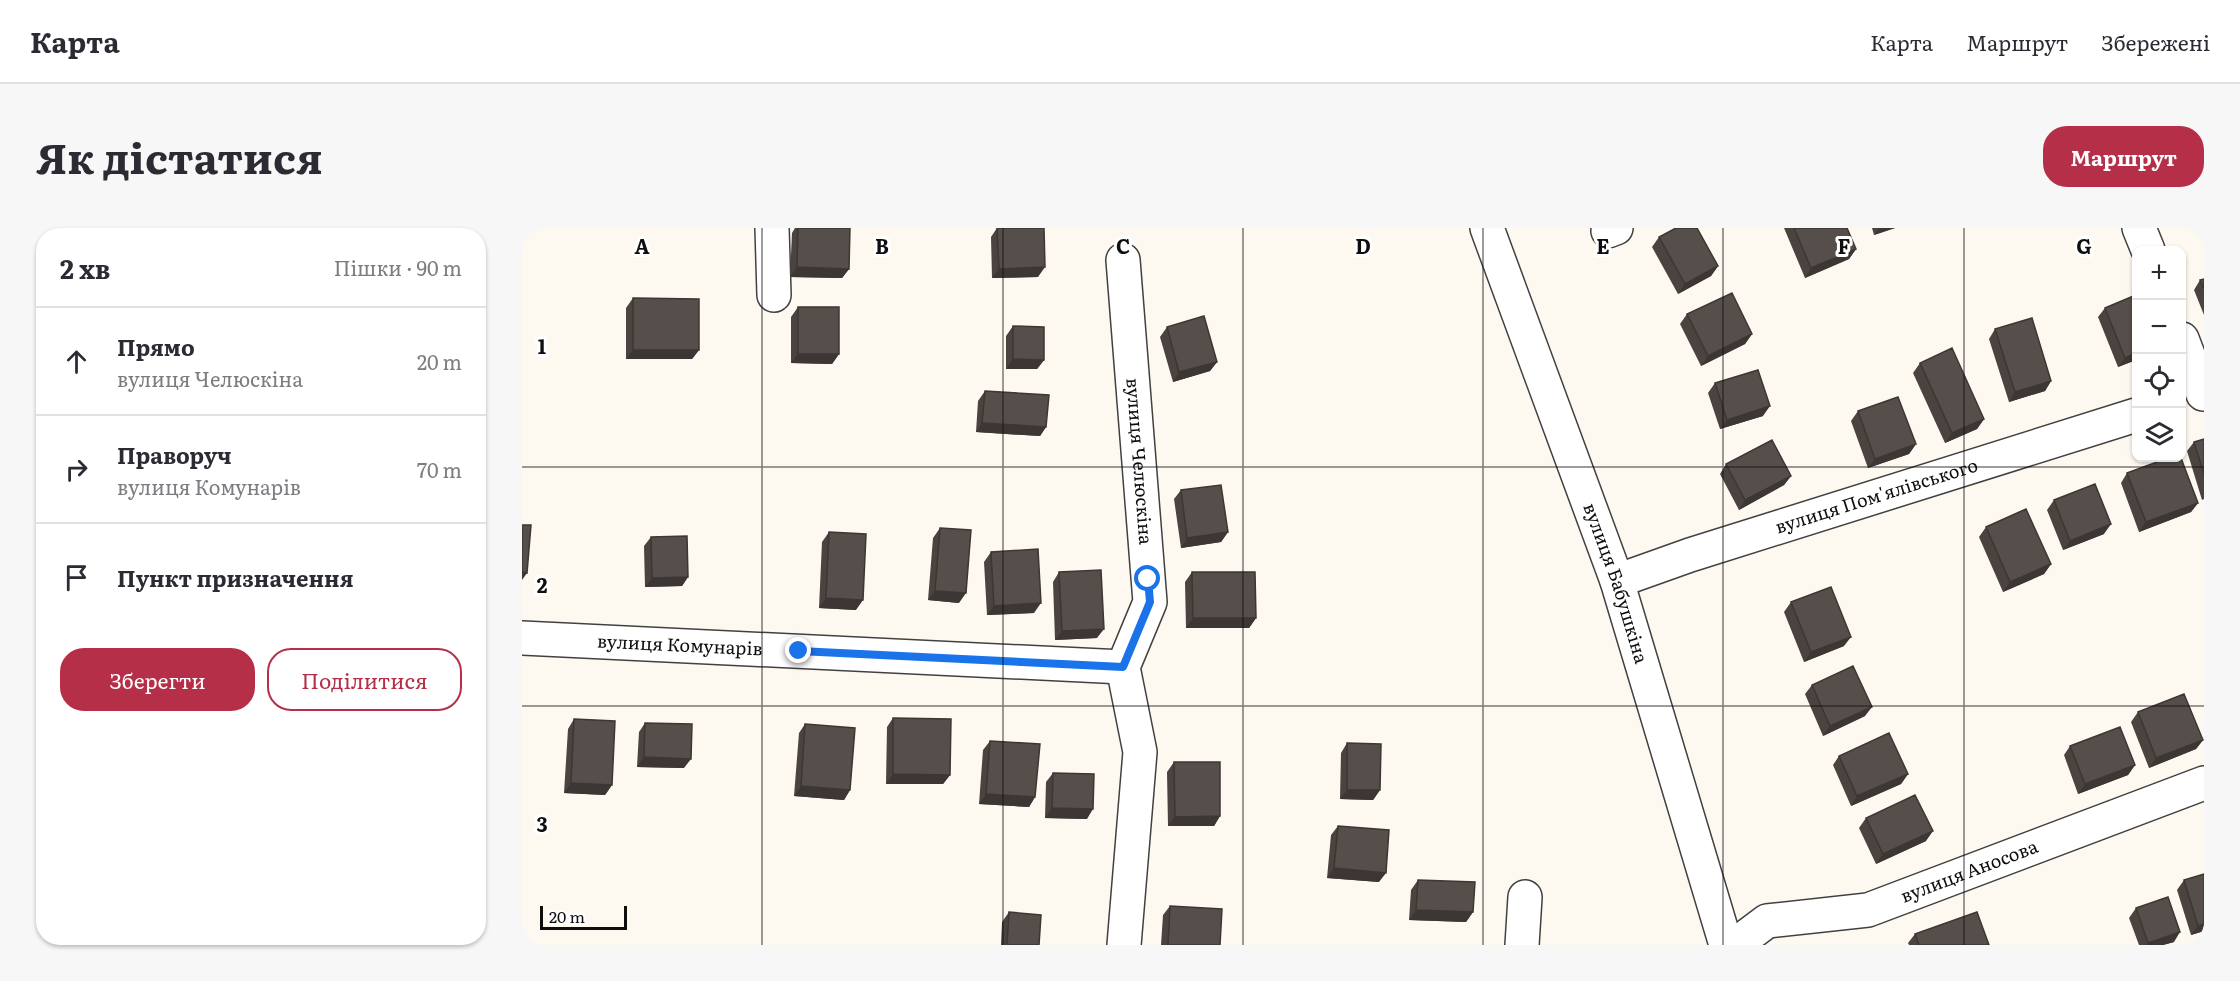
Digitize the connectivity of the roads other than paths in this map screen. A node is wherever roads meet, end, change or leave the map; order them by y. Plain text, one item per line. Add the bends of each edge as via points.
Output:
1 (772, 228) edge
2 (1486, 228) edge
3 (2139, 228) edge
4 (2146, 246) edge
5 (1124, 260) dead end
6 (774, 295) dead end
7 (2185, 354) edge
8 (2196, 396) edge
9 (2132, 416) edge
10 (1617, 581) junction
11 (522, 638) edge
12 (1123, 667) junction
13 (2204, 783) edge
14 (1525, 897) dead end
15 (1124, 945) edge
16 (1522, 945) edge
17 (1726, 945) edge
18 (1735, 945) edge

1 - 6 street
2 - 10 street, вулиця Бабушкіна
3 - 4 street
5 - 12 street, вулиця Челюскіна via 1150,602
7 - 8 street
9 - 10 street, вулиця Пом'ялівського
10 - 17 street, вулиця Бабушкіна
11 - 12 street, вулиця Комунарів
12 - 15 street via 1140,752
13 - 18 street, вулиця Аносова via 1868,910 1767,921
14 - 16 street

